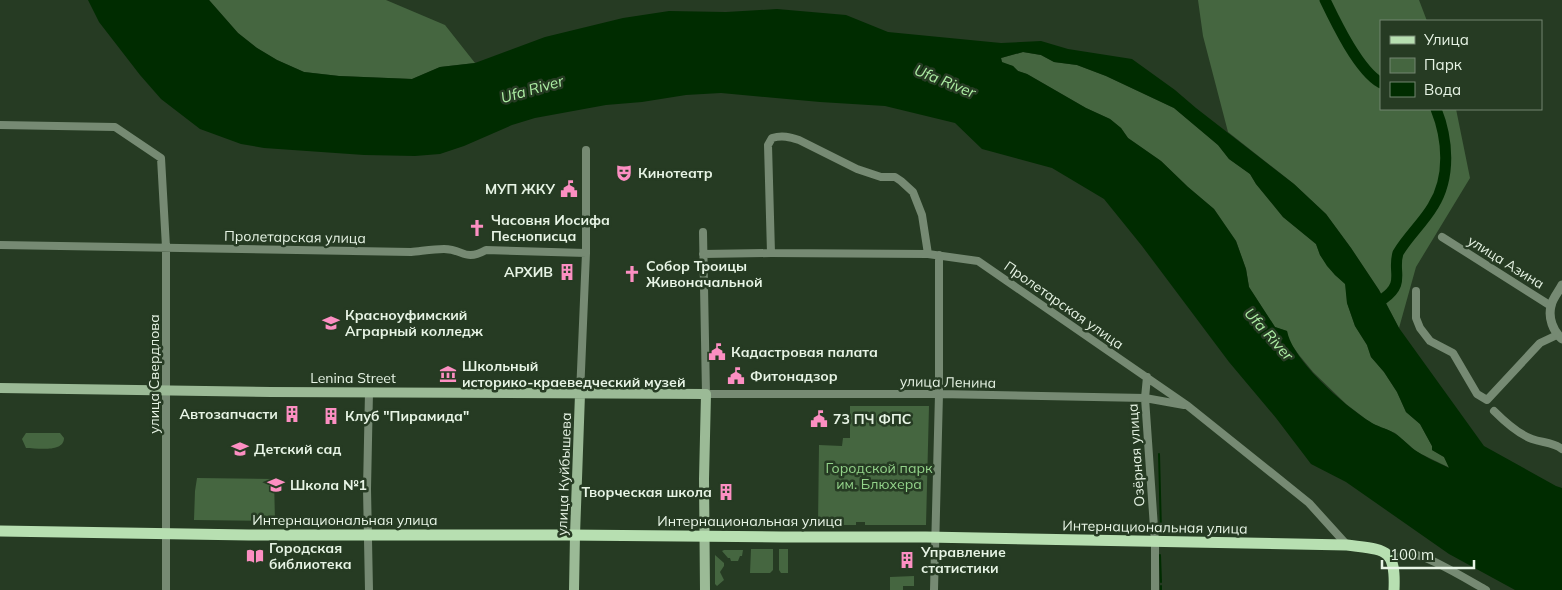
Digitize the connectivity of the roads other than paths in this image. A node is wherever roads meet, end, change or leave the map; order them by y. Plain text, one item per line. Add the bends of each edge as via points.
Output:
1 (0, 125) edge
2 (586, 150) dead end
3 (703, 232) dead end
4 (1442, 238) dead end
5 (0, 244) edge
6 (166, 247) junction
7 (586, 253) junction
8 (771, 253) junction
9 (703, 254) junction
10 (928, 254) junction
11 (939, 255) junction
12 (1562, 285) edge
13 (1416, 291) dead end
14 (1551, 306) junction
15 (1560, 337) edge
16 (1147, 378) junction
17 (0, 388) edge
18 (166, 390) junction
19 (369, 392) junction
20 (580, 394) junction
21 (706, 394) junction
22 (939, 394) junction
23 (1145, 398) junction
24 (1188, 406) junction
25 (1494, 411) dead end
26 (1562, 449) edge
27 (0, 531) edge
28 (166, 534) junction
29 (368, 535) junction
30 (575, 535) junction
31 (705, 536) junction
32 (936, 537) junction
33 (1155, 542) junction
34 (1347, 545) junction
35 (1392, 559) junction
36 (166, 590) edge
37 (369, 590) edge
38 (574, 590) edge
39 (705, 590) edge
40 (934, 590) edge
41 (1155, 590) edge
42 (1394, 590) edge
43 (1486, 590) edge

1 - 6 street, улица Свердлова via 115,127 161,158
2 - 7 street, улица Куйбышева
3 - 9 street
4 - 14 street, улица Азина
5 - 6 street, Пролетарская улица
6 - 7 street, Пролетарская улица via 411,252 445,249 470,256 486,250
6 - 18 street, улица Свердлова
7 - 20 street, улица Куйбышева
8 - 9 street, Пролетарская улица
8 - 10 street, Пролетарская улица
8 - 10 street via 768,145 774,137 780,136 794,138 857,169 901,181 913,192 922,215
9 - 21 street
10 - 11 street, Пролетарская улица
11 - 16 street, Пролетарская улица via 978,260
11 - 22 street
12 - 14 street
13 - 15 street via 1416,318 1420,328 1430,341 1453,353 1477,394 1487,400 1540,342
14 - 15 street, улица Азина via 1552,325
16 - 23 street, Озёрная улица
16 - 24 street, Пролетарская улица
17 - 18 main road, Lenina Street
18 - 19 main road, Lenina Street
18 - 28 street, улица Свердлова
19 - 20 main road, Lenina Street
19 - 29 street
20 - 21 main road, Lenina Street
20 - 30 main road, улица Куйбышева
21 - 22 street, улица Ленина
21 - 31 main road
22 - 23 street, улица Ленина
22 - 32 street
23 - 24 street, улица Ленина
23 - 33 street, Озёрная улица
24 - 34 street, Пролетарская улица via 1309,503
25 - 26 street via 1508,425 1531,439 1556,444
27 - 28 main road, Интернациональная улица
28 - 29 main road, Интернациональная улица
28 - 36 street, улица Свердлова
29 - 30 main road, Интернациональная улица
29 - 37 street
30 - 31 main road, Интернациональная улица
30 - 38 main road, улица Куйбышева
31 - 32 main road, Интернациональная улица
31 - 39 main road
32 - 33 main road, Интернациональная улица
32 - 40 street
33 - 34 main road, Интернациональная улица
33 - 41 street, Озёрная улица
34 - 35 main road, Интернациональная улица via 1377,550
35 - 42 main road
35 - 43 street via 1413,554

